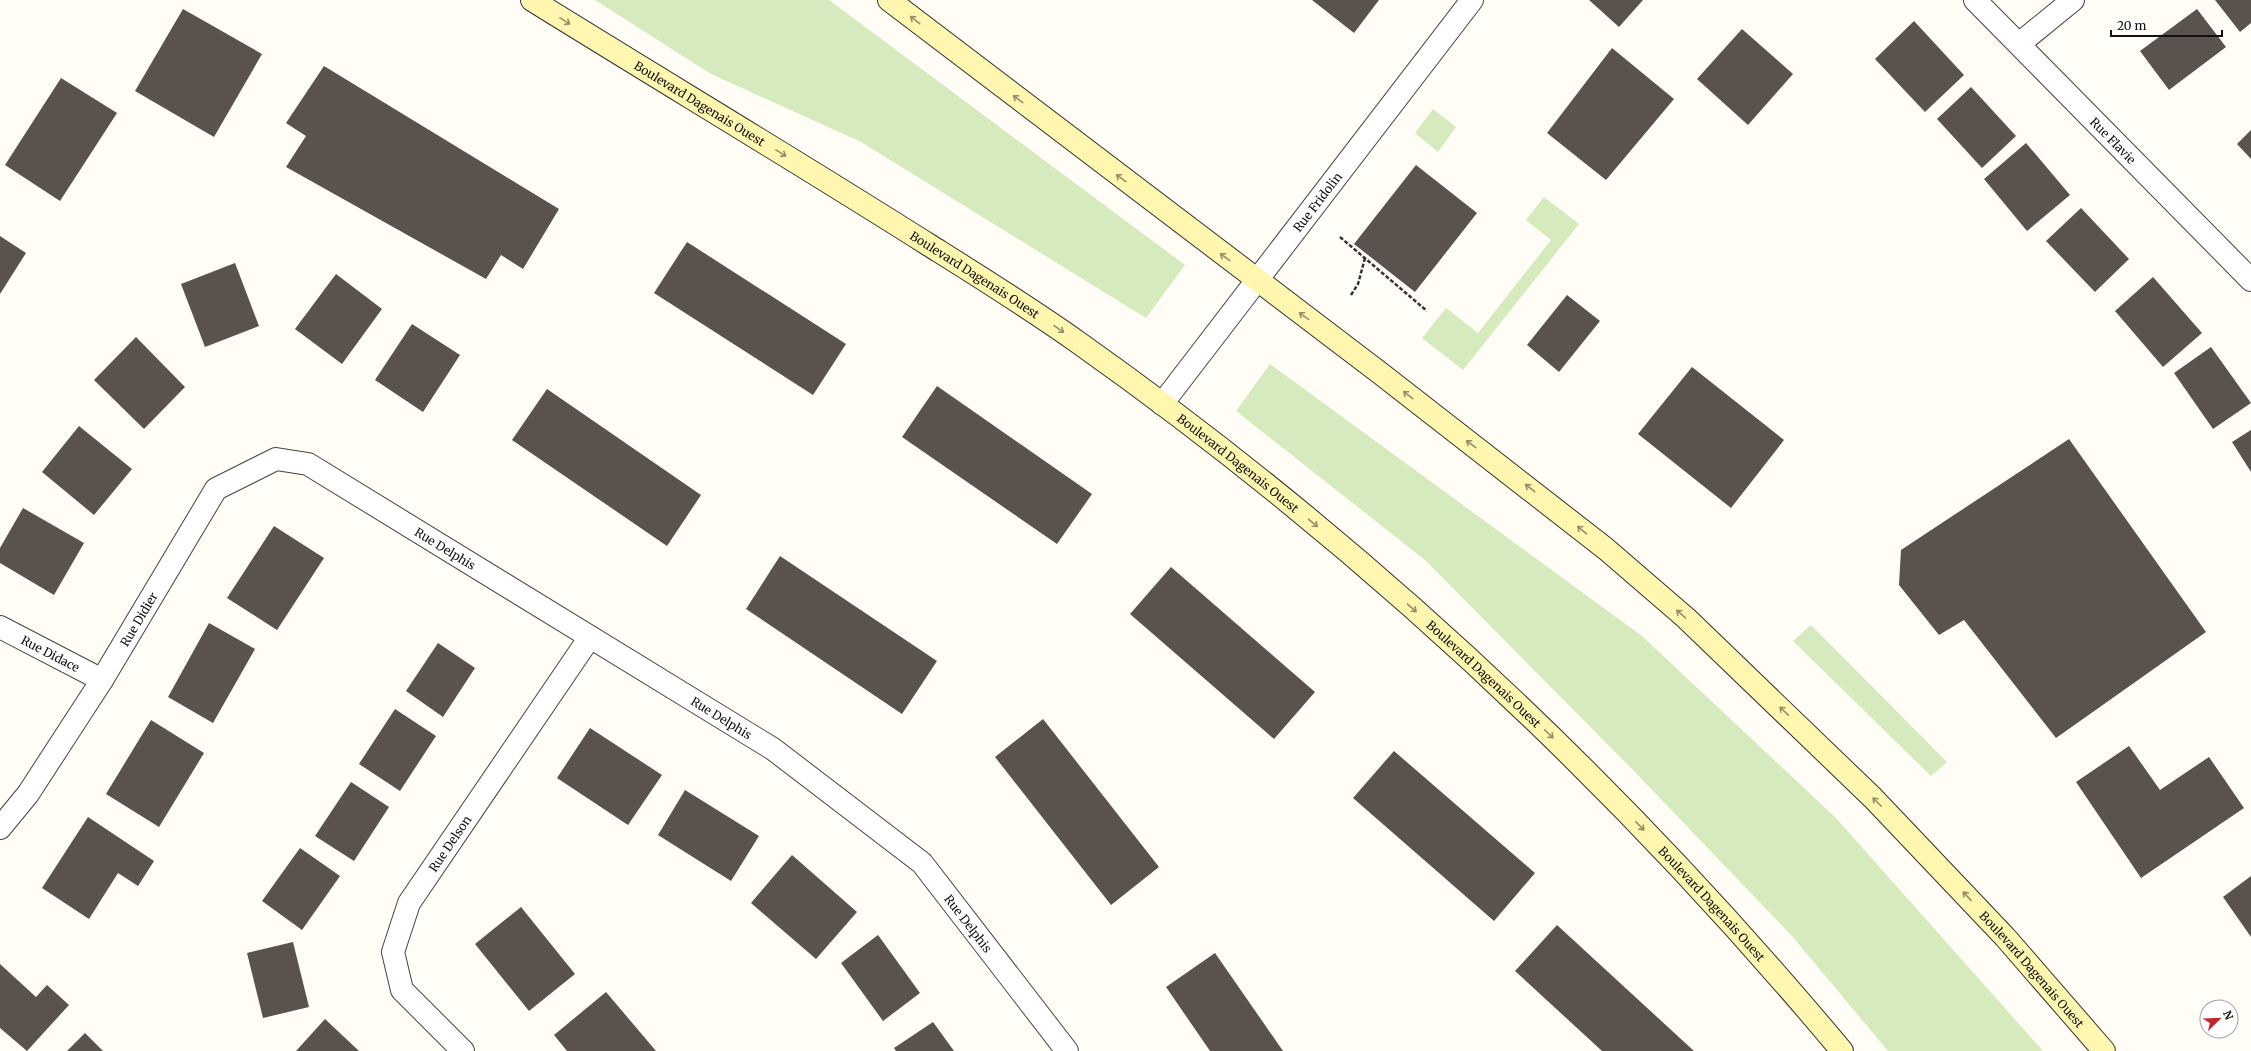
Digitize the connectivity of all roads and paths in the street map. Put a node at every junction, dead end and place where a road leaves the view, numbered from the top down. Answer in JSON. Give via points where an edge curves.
{"nodes":[{"id":1,"x":532,"y":0,"type":"edge"},
{"id":2,"x":889,"y":0,"type":"edge"},
{"id":3,"x":1472,"y":0,"type":"edge"},
{"id":4,"x":1975,"y":0,"type":"edge"},
{"id":5,"x":2073,"y":0,"type":"edge"},
{"id":6,"x":2019,"y":44,"type":"junction"},
{"id":7,"x":1340,"y":237,"type":"dead end"},
{"id":8,"x":1365,"y":258,"type":"junction"},
{"id":9,"x":1256,"y":280,"type":"junction"},
{"id":10,"x":2251,"y":280,"type":"edge"},
{"id":11,"x":1351,"y":295,"type":"dead end"},
{"id":12,"x":1427,"y":311,"type":"dead end"},
{"id":13,"x":1162,"y":404,"type":"junction"},
{"id":14,"x":308,"y":464,"type":"joint"},
{"id":15,"x":0,"y":627,"type":"edge"},
{"id":16,"x":590,"y":637,"type":"junction"},
{"id":17,"x":102,"y":680,"type":"junction"},
{"id":18,"x":0,"y":828,"type":"edge"},
{"id":19,"x":463,"y":1051,"type":"edge"},
{"id":20,"x":1067,"y":1051,"type":"edge"},
{"id":21,"x":1842,"y":1051,"type":"edge"},
{"id":22,"x":2104,"y":1051,"type":"edge"}],
"edges":[{"from":1,"to":13,"type":"main road","name":"Boulevard Dagenais Ouest","one_way":true,"via":[[954,260],[1052,324]]},
{"from":9,"to":2,"type":"main road","name":"Boulevard Dagenais Ouest","one_way":true},
{"from":3,"to":9,"type":"street","name":"Rue Fridolin"},
{"from":4,"to":6,"type":"street","name":"Rue Flavie"},
{"from":5,"to":6,"type":"street"},
{"from":6,"to":10,"type":"street","name":"Rue Flavie"},
{"from":7,"to":8,"type":"path"},
{"from":8,"to":11,"type":"path","via":[[1358,284]]},
{"from":8,"to":12,"type":"path"},
{"from":9,"to":13,"type":"street","name":"Rue Fridolin"},
{"from":22,"to":9,"type":"main road","name":"Boulevard Dagenais Ouest","one_way":true,"via":[[2005,936],[1905,830],[1686,618],[1557,509]]},
{"from":13,"to":21,"type":"main road","name":"Boulevard Dagenais Ouest","one_way":true,"via":[[1267,484],[1388,586],[1529,716],[1622,807],[1710,900]]},
{"from":14,"to":16,"type":"street","name":"Rue Delphis"},
{"from":14,"to":17,"type":"street","name":"Rue Didier","via":[[276,459],[216,489]]},
{"from":15,"to":17,"type":"street","name":"Rue Didace"},
{"from":16,"to":19,"type":"street","name":"Rue Delson","via":[[409,903],[393,952],[402,990]]},
{"from":16,"to":20,"type":"street","name":"Rue Delphis","via":[[773,749],[922,863]]},
{"from":17,"to":18,"type":"street","name":"Rue Didier","via":[[28,794]]}]}
